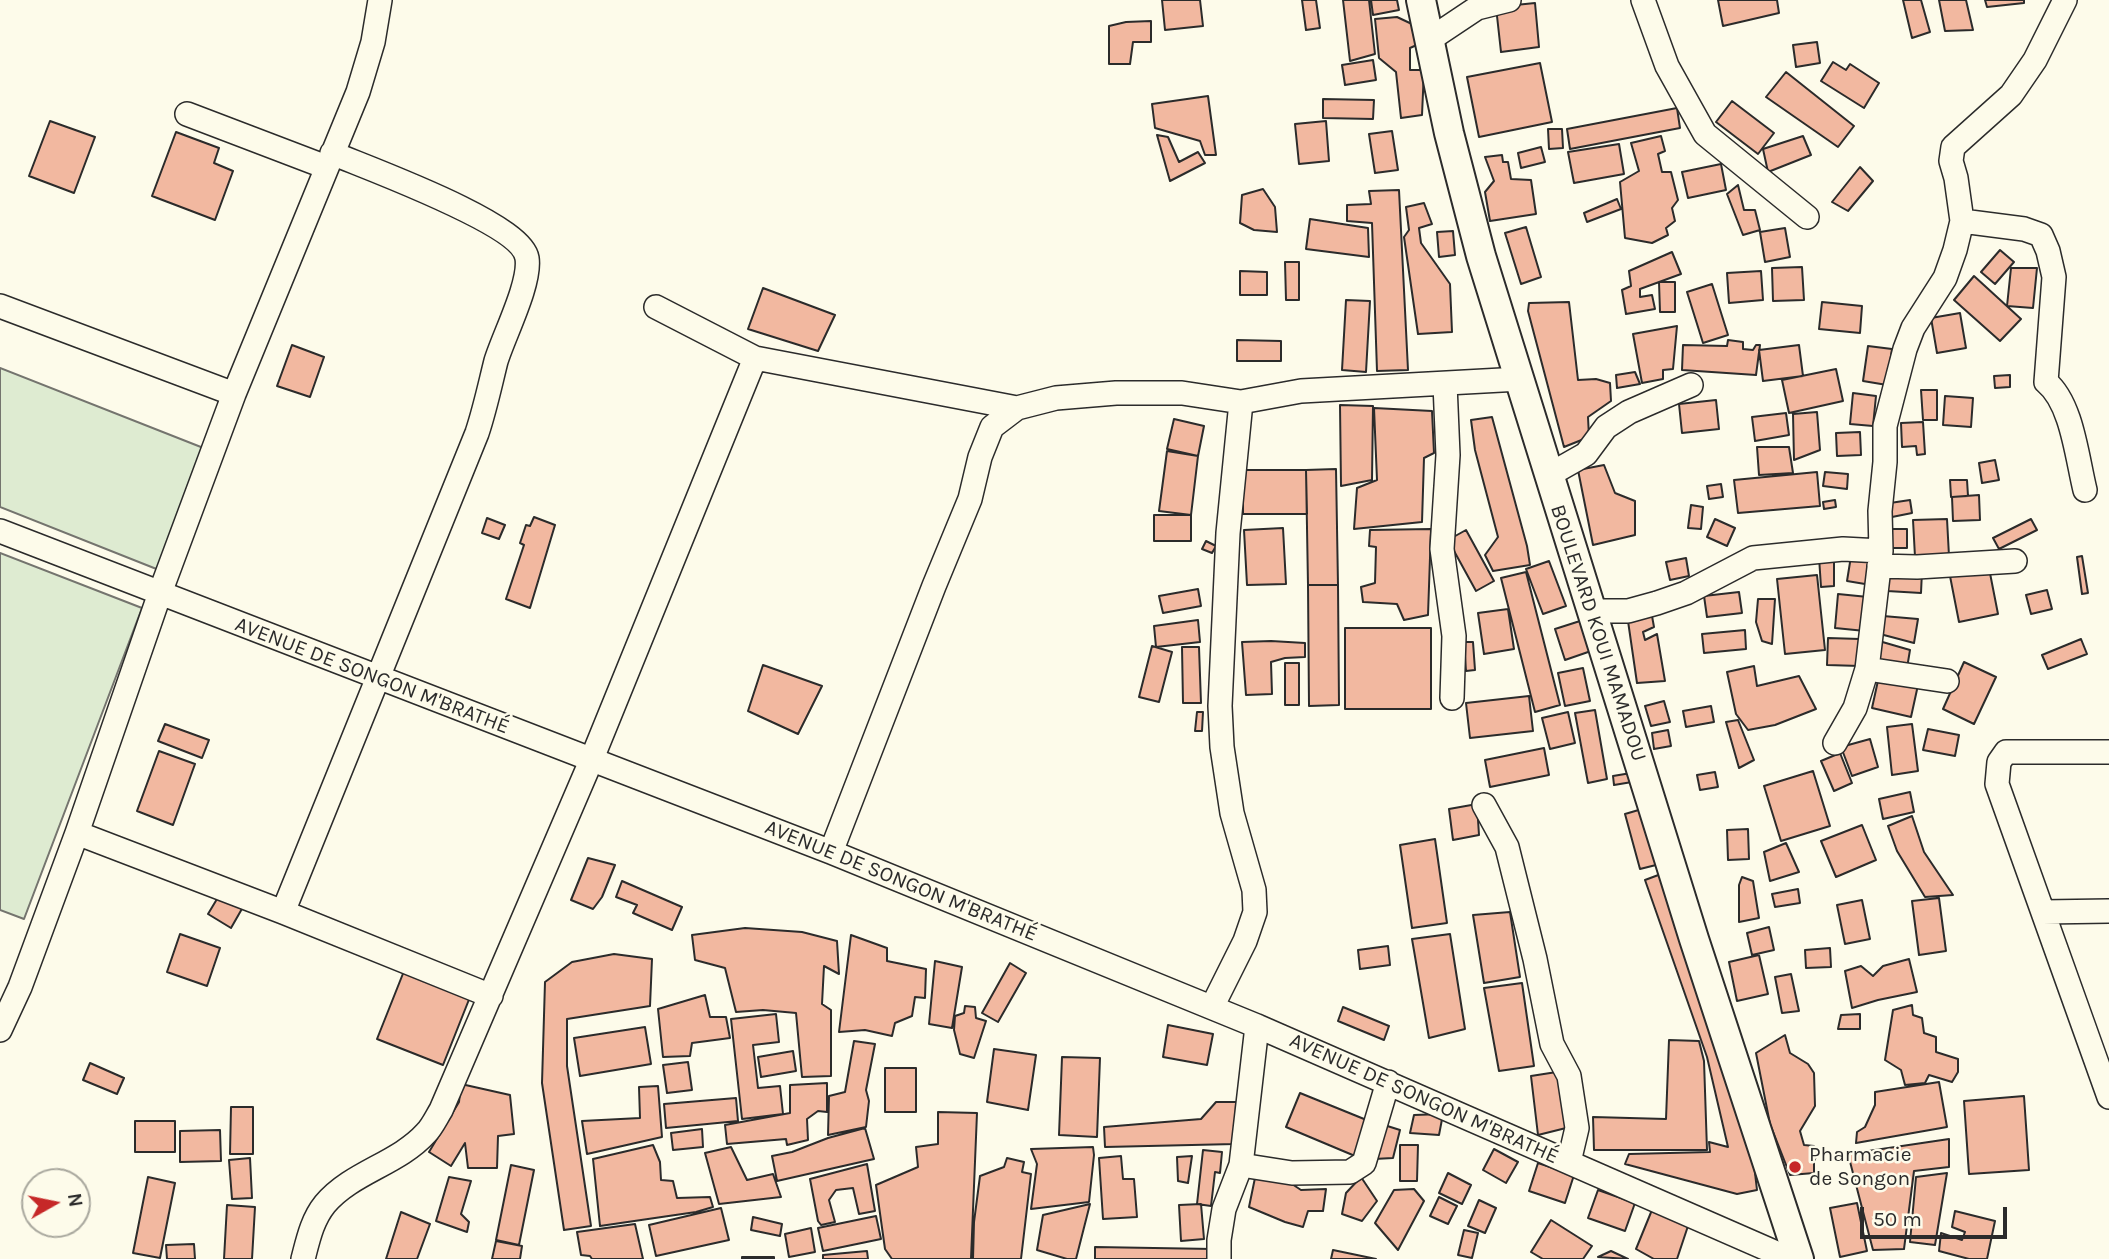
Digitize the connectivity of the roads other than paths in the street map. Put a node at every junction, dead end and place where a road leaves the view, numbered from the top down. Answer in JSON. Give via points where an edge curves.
{"nodes":[{"id":1,"x":380,"y":0,"type":"edge"},
{"id":2,"x":1421,"y":0,"type":"edge"},
{"id":3,"x":1509,"y":0,"type":"edge"},
{"id":4,"x":1643,"y":0,"type":"edge"},
{"id":5,"x":2065,"y":0,"type":"edge"},
{"id":6,"x":1429,"y":40,"type":"junction"},
{"id":7,"x":187,"y":114,"type":"dead end"},
{"id":8,"x":329,"y":160,"type":"junction"},
{"id":9,"x":1807,"y":217,"type":"dead end"},
{"id":10,"x":1962,"y":221,"type":"junction"},
{"id":11,"x":0,"y":306,"type":"edge"},
{"id":12,"x":656,"y":307,"type":"dead end"},
{"id":13,"x":755,"y":358,"type":"junction"},
{"id":14,"x":1520,"y":379,"type":"junction"},
{"id":15,"x":1445,"y":384,"type":"junction"},
{"id":16,"x":1691,"y":385,"type":"dead end"},
{"id":17,"x":234,"y":394,"type":"junction"},
{"id":18,"x":1241,"y":402,"type":"junction"},
{"id":19,"x":1017,"y":408,"type":"junction"},
{"id":20,"x":1549,"y":475,"type":"junction"},
{"id":21,"x":2085,"y":490,"type":"dead end"},
{"id":22,"x":0,"y":531,"type":"edge"},
{"id":23,"x":1880,"y":559,"type":"junction"},
{"id":24,"x":2015,"y":561,"type":"dead end"},
{"id":25,"x":160,"y":593,"type":"junction"},
{"id":26,"x":1593,"y":611,"type":"junction"},
{"id":27,"x":1867,"y":669,"type":"junction"},
{"id":28,"x":379,"y":678,"type":"junction"},
{"id":29,"x":1947,"y":681,"type":"dead end"},
{"id":30,"x":1451,"y":698,"type":"dead end"},
{"id":31,"x":1835,"y":743,"type":"dead end"},
{"id":32,"x":2109,"y":752,"type":"edge"},
{"id":33,"x":591,"y":761,"type":"junction"},
{"id":34,"x":1484,"y":805,"type":"dead end"},
{"id":35,"x":77,"y":833,"type":"junction"},
{"id":36,"x":831,"y":852,"type":"junction"},
{"id":37,"x":2109,"y":911,"type":"edge"},
{"id":38,"x":283,"y":912,"type":"junction"},
{"id":39,"x":2043,"y":912,"type":"junction"},
{"id":40,"x":491,"y":996,"type":"junction"},
{"id":41,"x":1212,"y":1007,"type":"junction"},
{"id":42,"x":1257,"y":1026,"type":"junction"},
{"id":43,"x":0,"y":1030,"type":"edge"},
{"id":44,"x":1388,"y":1082,"type":"junction"},
{"id":45,"x":2109,"y":1097,"type":"edge"},
{"id":46,"x":1569,"y":1162,"type":"junction"},
{"id":47,"x":1241,"y":1165,"type":"junction"},
{"id":48,"x":303,"y":1259,"type":"edge"},
{"id":49,"x":1219,"y":1259,"type":"edge"},
{"id":50,"x":1790,"y":1259,"type":"edge"},
{"id":51,"x":1799,"y":1259,"type":"edge"}],
"edges":[{"from":1,"to":8,"type":"street","via":[[358,92]]},
{"from":2,"to":6,"type":"main road","name":"BOULEVARD KOUI MAMADOU"},
{"from":3,"to":6,"type":"street","via":[[1477,8]]},
{"from":4,"to":9,"type":"street","via":[[1667,66],[1705,134]]},
{"from":5,"to":10,"type":"street","via":[[2035,60],[2011,95],[1953,148],[1951,161]]},
{"from":6,"to":14,"type":"main road","name":"BOULEVARD KOUI MAMADOU","via":[[1481,256]]},
{"from":7,"to":8,"type":"street"},
{"from":8,"to":17,"type":"street"},
{"from":8,"to":28,"type":"street","via":[[476,216],[521,245],[527,258],[526,276],[477,433]]},
{"from":10,"to":21,"type":"street","via":[[2041,234],[2054,277],[2046,382],[2057,391],[2067,414]]},
{"from":10,"to":23,"type":"street","via":[[1945,278],[1905,349],[1885,426]]},
{"from":11,"to":17,"type":"street"},
{"from":12,"to":13,"type":"street"},
{"from":13,"to":19,"type":"street"},
{"from":13,"to":33,"type":"street"},
{"from":14,"to":15,"type":"street"},
{"from":14,"to":20,"type":"main road","name":"BOULEVARD KOUI MAMADOU"},
{"from":15,"to":18,"type":"street","via":[[1301,391]]},
{"from":15,"to":30,"type":"street","via":[[1448,455],[1442,549],[1454,636]]},
{"from":16,"to":20,"type":"street","via":[[1629,412],[1606,427],[1586,454]]},
{"from":17,"to":25,"type":"street"},
{"from":18,"to":19,"type":"street","via":[[1181,393],[1116,393],[1056,398]]},
{"from":18,"to":41,"type":"street","via":[[1228,533],[1220,706],[1232,814],[1254,890],[1255,912]]},
{"from":19,"to":36,"type":"street","via":[[992,427],[970,499]]},
{"from":20,"to":26,"type":"main road","name":"BOULEVARD KOUI MAMADOU"},
{"from":22,"to":25,"type":"street","name":"AVENUE DE SONGON M'BRATHÉ"},
{"from":23,"to":24,"type":"street","via":[[1917,567]]},
{"from":23,"to":26,"type":"street","via":[[1843,549],[1753,558],[1657,603],[1628,611]]},
{"from":23,"to":27,"type":"street"},
{"from":25,"to":28,"type":"street","name":"AVENUE DE SONGON M'BRATHÉ"},
{"from":25,"to":35,"type":"street"},
{"from":26,"to":51,"type":"main road","name":"BOULEVARD KOUI MAMADOU"},
{"from":27,"to":29,"type":"street"},
{"from":27,"to":31,"type":"street","via":[[1855,708]]},
{"from":28,"to":33,"type":"street","name":"AVENUE DE SONGON M'BRATHÉ"},
{"from":28,"to":38,"type":"street"},
{"from":32,"to":39,"type":"street","via":[[2006,752],[1999,762],[1997,784]]},
{"from":33,"to":36,"type":"street","name":"AVENUE DE SONGON M'BRATHÉ"},
{"from":33,"to":40,"type":"street"},
{"from":34,"to":46,"type":"street","via":[[1507,848],[1552,1044],[1569,1076],[1577,1128]]},
{"from":35,"to":38,"type":"street"},
{"from":35,"to":43,"type":"street"},
{"from":36,"to":41,"type":"street","name":"AVENUE DE SONGON M'BRATHÉ"},
{"from":37,"to":39,"type":"street"},
{"from":38,"to":40,"type":"street"},
{"from":39,"to":45,"type":"street"},
{"from":40,"to":48,"type":"street","via":[[428,1131],[412,1147],[349,1183],[325,1205],[311,1228]]},
{"from":41,"to":42,"type":"street","name":"AVENUE DE SONGON M'BRATHÉ"},
{"from":42,"to":44,"type":"street","name":"AVENUE DE SONGON M'BRATHÉ"},
{"from":42,"to":47,"type":"street"},
{"from":44,"to":46,"type":"street","name":"AVENUE DE SONGON M'BRATHÉ"},
{"from":44,"to":47,"type":"street","via":[[1364,1163],[1350,1172],[1292,1173]]},
{"from":46,"to":50,"type":"street","name":"AVENUE DE SONGON M'BRATHÉ"},
{"from":47,"to":49,"type":"street","via":[[1224,1209]]}]}
